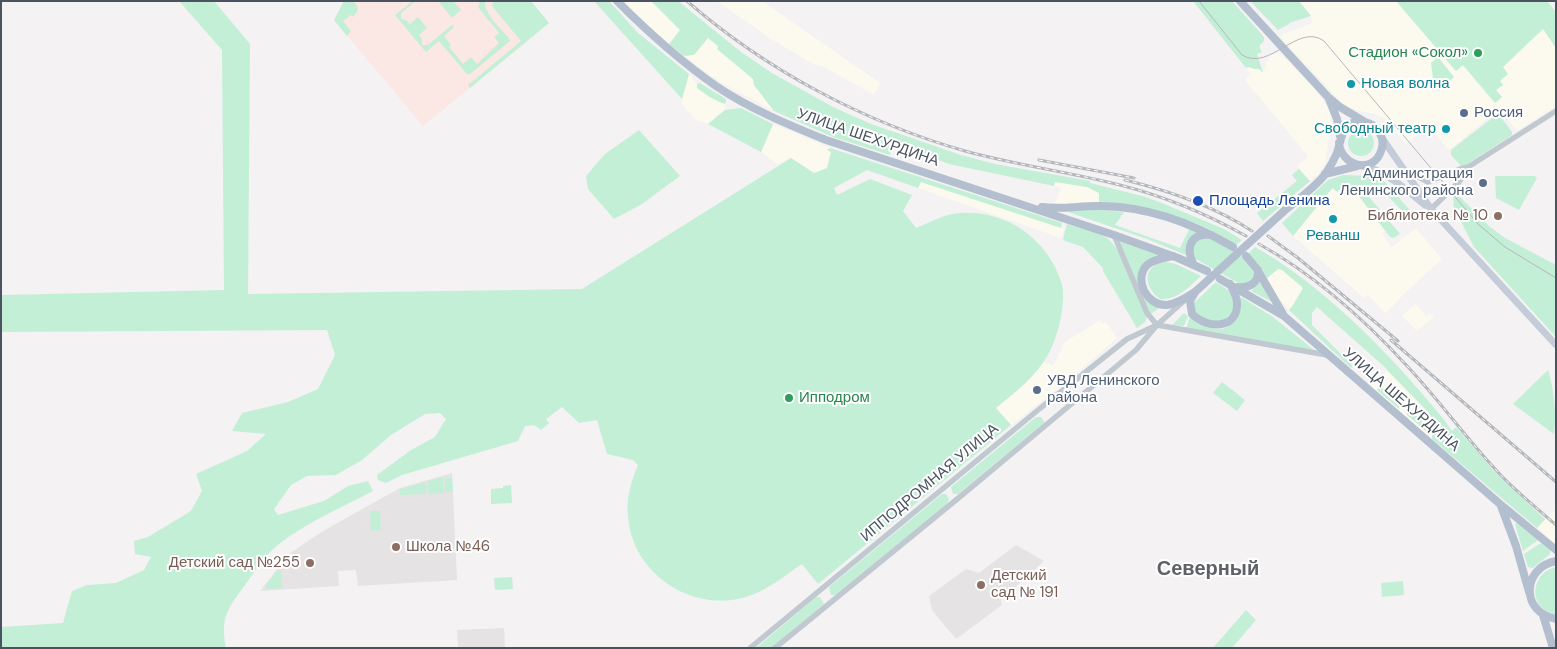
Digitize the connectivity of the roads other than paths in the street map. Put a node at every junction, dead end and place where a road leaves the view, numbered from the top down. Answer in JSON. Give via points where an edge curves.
{"nodes":[{"id":1,"x":617,"y":1,"type":"edge"},
{"id":2,"x":1240,"y":1,"type":"edge"},
{"id":3,"x":1328,"y":97,"type":"junction"},
{"id":4,"x":1556,"y":111,"type":"edge"},
{"id":5,"x":1367,"y":122,"type":"junction"},
{"id":6,"x":1382,"y":138,"type":"junction"},
{"id":7,"x":1339,"y":141,"type":"junction"},
{"id":8,"x":1361,"y":165,"type":"junction"},
{"id":9,"x":1468,"y":167,"type":"junction"},
{"id":10,"x":1403,"y":169,"type":"junction"},
{"id":11,"x":1325,"y":174,"type":"junction"},
{"id":12,"x":1028,"y":206,"type":"junction"},
{"id":13,"x":1068,"y":207,"type":"junction"},
{"id":14,"x":1431,"y":210,"type":"junction"},
{"id":15,"x":1069,"y":220,"type":"junction"},
{"id":16,"x":1114,"y":235,"type":"junction"},
{"id":17,"x":1213,"y":235,"type":"junction"},
{"id":18,"x":1234,"y":248,"type":"dead end"},
{"id":19,"x":1173,"y":256,"type":"junction"},
{"id":20,"x":1246,"y":256,"type":"dead end"},
{"id":21,"x":1194,"y":265,"type":"junction"},
{"id":22,"x":1257,"y":269,"type":"junction"},
{"id":23,"x":1207,"y":271,"type":"dead end"},
{"id":24,"x":1220,"y":279,"type":"dead end"},
{"id":25,"x":1233,"y":286,"type":"junction"},
{"id":26,"x":1195,"y":292,"type":"junction"},
{"id":27,"x":1284,"y":316,"type":"junction"},
{"id":28,"x":1157,"y":325,"type":"junction"},
{"id":29,"x":1556,"y":345,"type":"edge"},
{"id":30,"x":1327,"y":355,"type":"junction"},
{"id":31,"x":1500,"y":504,"type":"junction"},
{"id":32,"x":1556,"y":550,"type":"edge"},
{"id":33,"x":1556,"y":561,"type":"edge"},
{"id":34,"x":1529,"y":592,"type":"junction"},
{"id":35,"x":1543,"y":615,"type":"junction"},
{"id":36,"x":1556,"y":620,"type":"edge"},
{"id":37,"x":750,"y":648,"type":"edge"},
{"id":38,"x":775,"y":648,"type":"edge"},
{"id":39,"x":1553,"y":648,"type":"edge"}],
"edges":[{"from":1,"to":12,"type":"main road","name":"УЛИЦА ШЕХУРДИНА","via":[[652,36],[697,72],[773,117],[826,140]]},
{"from":2,"to":3,"type":"main road"},
{"from":3,"to":5,"type":"main road"},
{"from":3,"to":7,"type":"main road","via":[[1338,121]]},
{"from":4,"to":9,"type":"street"},
{"from":5,"to":6,"type":"main road","via":[[1377,129]]},
{"from":5,"to":7,"type":"main road","via":[[1348,126]]},
{"from":6,"to":8,"type":"main road","via":[[1378,157]]},
{"from":6,"to":10,"type":"main road"},
{"from":7,"to":8,"type":"main road","via":[[1346,159]]},
{"from":7,"to":11,"type":"main road","via":[[1336,155]]},
{"from":8,"to":11,"type":"main road"},
{"from":8,"to":14,"type":"main road","via":[[1388,176]]},
{"from":9,"to":10,"type":"street","via":[[1428,182]]},
{"from":9,"to":14,"type":"street","via":[[1463,177]]},
{"from":10,"to":14,"type":"main road"},
{"from":11,"to":26,"type":"main road","bridge":true},
{"from":12,"to":13,"type":"main road","name":"УЛИЦА ШЕХУРДИНА"},
{"from":12,"to":15,"type":"main road","name":"УЛИЦА ШЕХУРДИНА"},
{"from":13,"to":15,"type":"main road","via":[[1063,214]]},
{"from":13,"to":17,"type":"main road","name":"УЛИЦА ШЕХУРДИНА","via":[[1139,210]]},
{"from":14,"to":29,"type":"main road"},
{"from":15,"to":16,"type":"main road","name":"УЛИЦА ШЕХУРДИНА"},
{"from":16,"to":19,"type":"main road","name":"УЛИЦА ШЕХУРДИНА"},
{"from":16,"to":28,"type":"street","via":[[1147,313]]},
{"from":17,"to":18,"type":"main road","name":"УЛИЦА ШЕХУРДИНА"},
{"from":17,"to":21,"type":"main road","via":[[1198,236],[1191,243],[1189,254]]},
{"from":19,"to":21,"type":"main road","name":"УЛИЦА ШЕХУРДИНА"},
{"from":19,"to":26,"type":"main road","via":[[1147,265],[1142,280],[1144,291],[1155,302],[1165,305]]},
{"from":20,"to":22,"type":"main road","name":"УЛИЦА ШЕХУРДИНА"},
{"from":21,"to":23,"type":"main road","name":"УЛИЦА ШЕХУРДИНА"},
{"from":22,"to":25,"type":"main road","via":[[1254,284]]},
{"from":22,"to":27,"type":"main road","name":"УЛИЦА ШЕХУРДИНА"},
{"from":24,"to":25,"type":"main road","name":"УЛИЦА ШЕХУРДИНА"},
{"from":25,"to":26,"type":"main road","via":[[1237,308],[1230,320],[1220,325],[1208,324],[1192,314],[1190,301]]},
{"from":25,"to":27,"type":"main road","name":"УЛИЦА ШЕХУРДИНА"},
{"from":26,"to":28,"type":"street"},
{"from":27,"to":30,"type":"main road","name":"УЛИЦА ШЕХУРДИНА"},
{"from":28,"to":30,"type":"street"},
{"from":28,"to":37,"type":"street","name":"ИППОДРОМНАЯ УЛИЦА","via":[[1127,339]]},
{"from":28,"to":38,"type":"street","name":"ИППОДРОМНАЯ УЛИЦА","via":[[1139,348]]},
{"from":30,"to":31,"type":"main road","name":"УЛИЦА ШЕХУРДИНА"},
{"from":31,"to":32,"type":"main road","name":"УЛИЦА ШЕХУРДИНА"},
{"from":31,"to":34,"type":"main road","name":"УЛИЦА ШЕХУРДИНА"},
{"from":33,"to":34,"type":"main road","via":[[1537,571]]},
{"from":34,"to":35,"type":"main road","name":"УЛИЦА ШЕХУРДИНА"},
{"from":35,"to":36,"type":"main road"},
{"from":35,"to":39,"type":"main road","name":"УЛИЦА ШЕХУРДИНА"}]}
